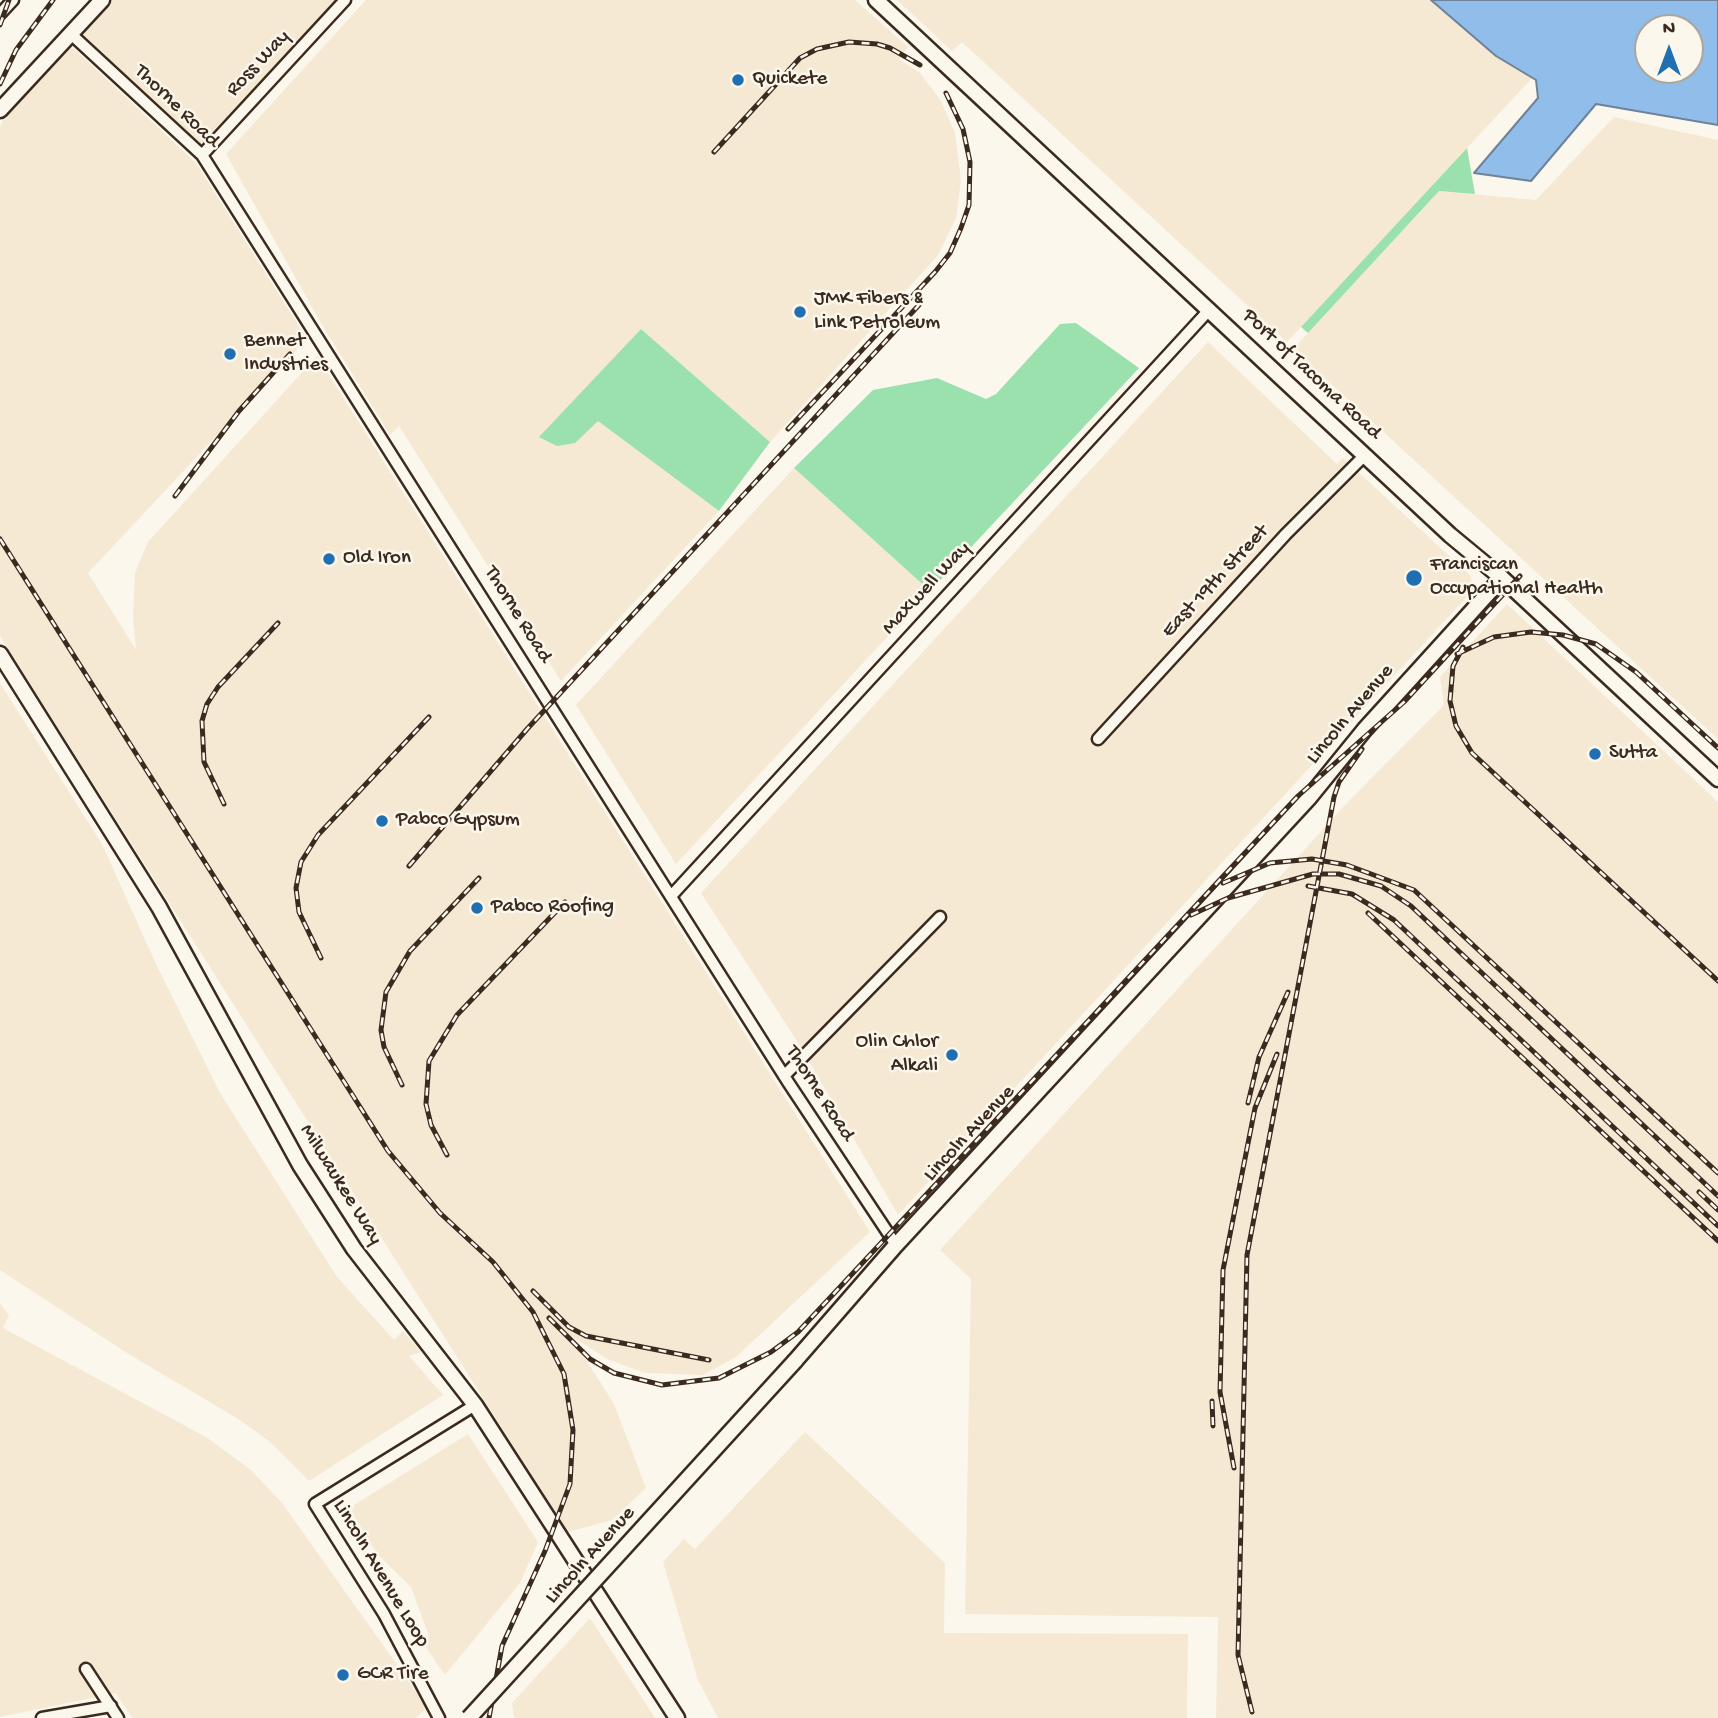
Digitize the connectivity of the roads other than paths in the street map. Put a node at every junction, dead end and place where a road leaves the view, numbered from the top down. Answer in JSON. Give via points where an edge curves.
{"nodes":[{"id":1,"x":13,"y":0,"type":"edge"},
{"id":2,"x":102,"y":0,"type":"edge"},
{"id":3,"x":345,"y":0,"type":"edge"},
{"id":4,"x":876,"y":0,"type":"edge"},
{"id":5,"x":0,"y":14,"type":"edge"},
{"id":6,"x":71,"y":34,"type":"junction"},
{"id":7,"x":0,"y":110,"type":"edge"},
{"id":8,"x":202,"y":155,"type":"junction"},
{"id":9,"x":1210,"y":309,"type":"junction"},
{"id":10,"x":1365,"y":455,"type":"junction"},
{"id":11,"x":1502,"y":578,"type":"junction"},
{"id":12,"x":0,"y":654,"type":"edge"},
{"id":13,"x":1098,"y":739,"type":"dead end"},
{"id":14,"x":1718,"y":779,"type":"edge"},
{"id":15,"x":672,"y":895,"type":"junction"},
{"id":16,"x":940,"y":917,"type":"dead end"},
{"id":17,"x":784,"y":1076,"type":"junction"},
{"id":18,"x":896,"y":1245,"type":"junction"},
{"id":19,"x":475,"y":1405,"type":"junction"},
{"id":20,"x":86,"y":1669,"type":"dead end"},
{"id":21,"x":111,"y":1706,"type":"junction"},
{"id":22,"x":42,"y":1718,"type":"edge"},
{"id":23,"x":118,"y":1718,"type":"edge"},
{"id":24,"x":439,"y":1718,"type":"edge"},
{"id":25,"x":469,"y":1718,"type":"edge"},
{"id":26,"x":677,"y":1718,"type":"edge"}],
"edges":[{"from":1,"to":5,"type":"street"},
{"from":2,"to":6,"type":"street"},
{"from":3,"to":8,"type":"street","name":"Ross Way"},
{"from":4,"to":9,"type":"street","name":"Port of Tacoma Road"},
{"from":6,"to":7,"type":"street"},
{"from":6,"to":8,"type":"street","name":"Thorne Road"},
{"from":8,"to":15,"type":"street","name":"Thorne Road"},
{"from":9,"to":10,"type":"street","name":"Port of Tacoma Road"},
{"from":9,"to":15,"type":"street","name":"Maxwell Way"},
{"from":10,"to":11,"type":"street","name":"Port of Tacoma Road"},
{"from":10,"to":13,"type":"street","name":"East 19th Street"},
{"from":11,"to":14,"type":"street","name":"Port of Tacoma Road"},
{"from":11,"to":18,"type":"street","name":"Lincoln Avenue","via":[[1309,797]]},
{"from":12,"to":19,"type":"street","name":"Milwaukee Way","via":[[159,907],[300,1165],[354,1249]]},
{"from":15,"to":17,"type":"street","name":"Thorne Road"},
{"from":16,"to":17,"type":"street"},
{"from":17,"to":18,"type":"street","name":"Thorne Road"},
{"from":18,"to":25,"type":"street","name":"Lincoln Avenue","bridge":true},
{"from":19,"to":24,"type":"street","name":"Lincoln Avenue Loop","via":[[314,1504],[384,1614]]},
{"from":19,"to":26,"type":"street","name":"Milwaukee Way"},
{"from":20,"to":21,"type":"street"},
{"from":21,"to":22,"type":"street"},
{"from":21,"to":23,"type":"street"}]}
